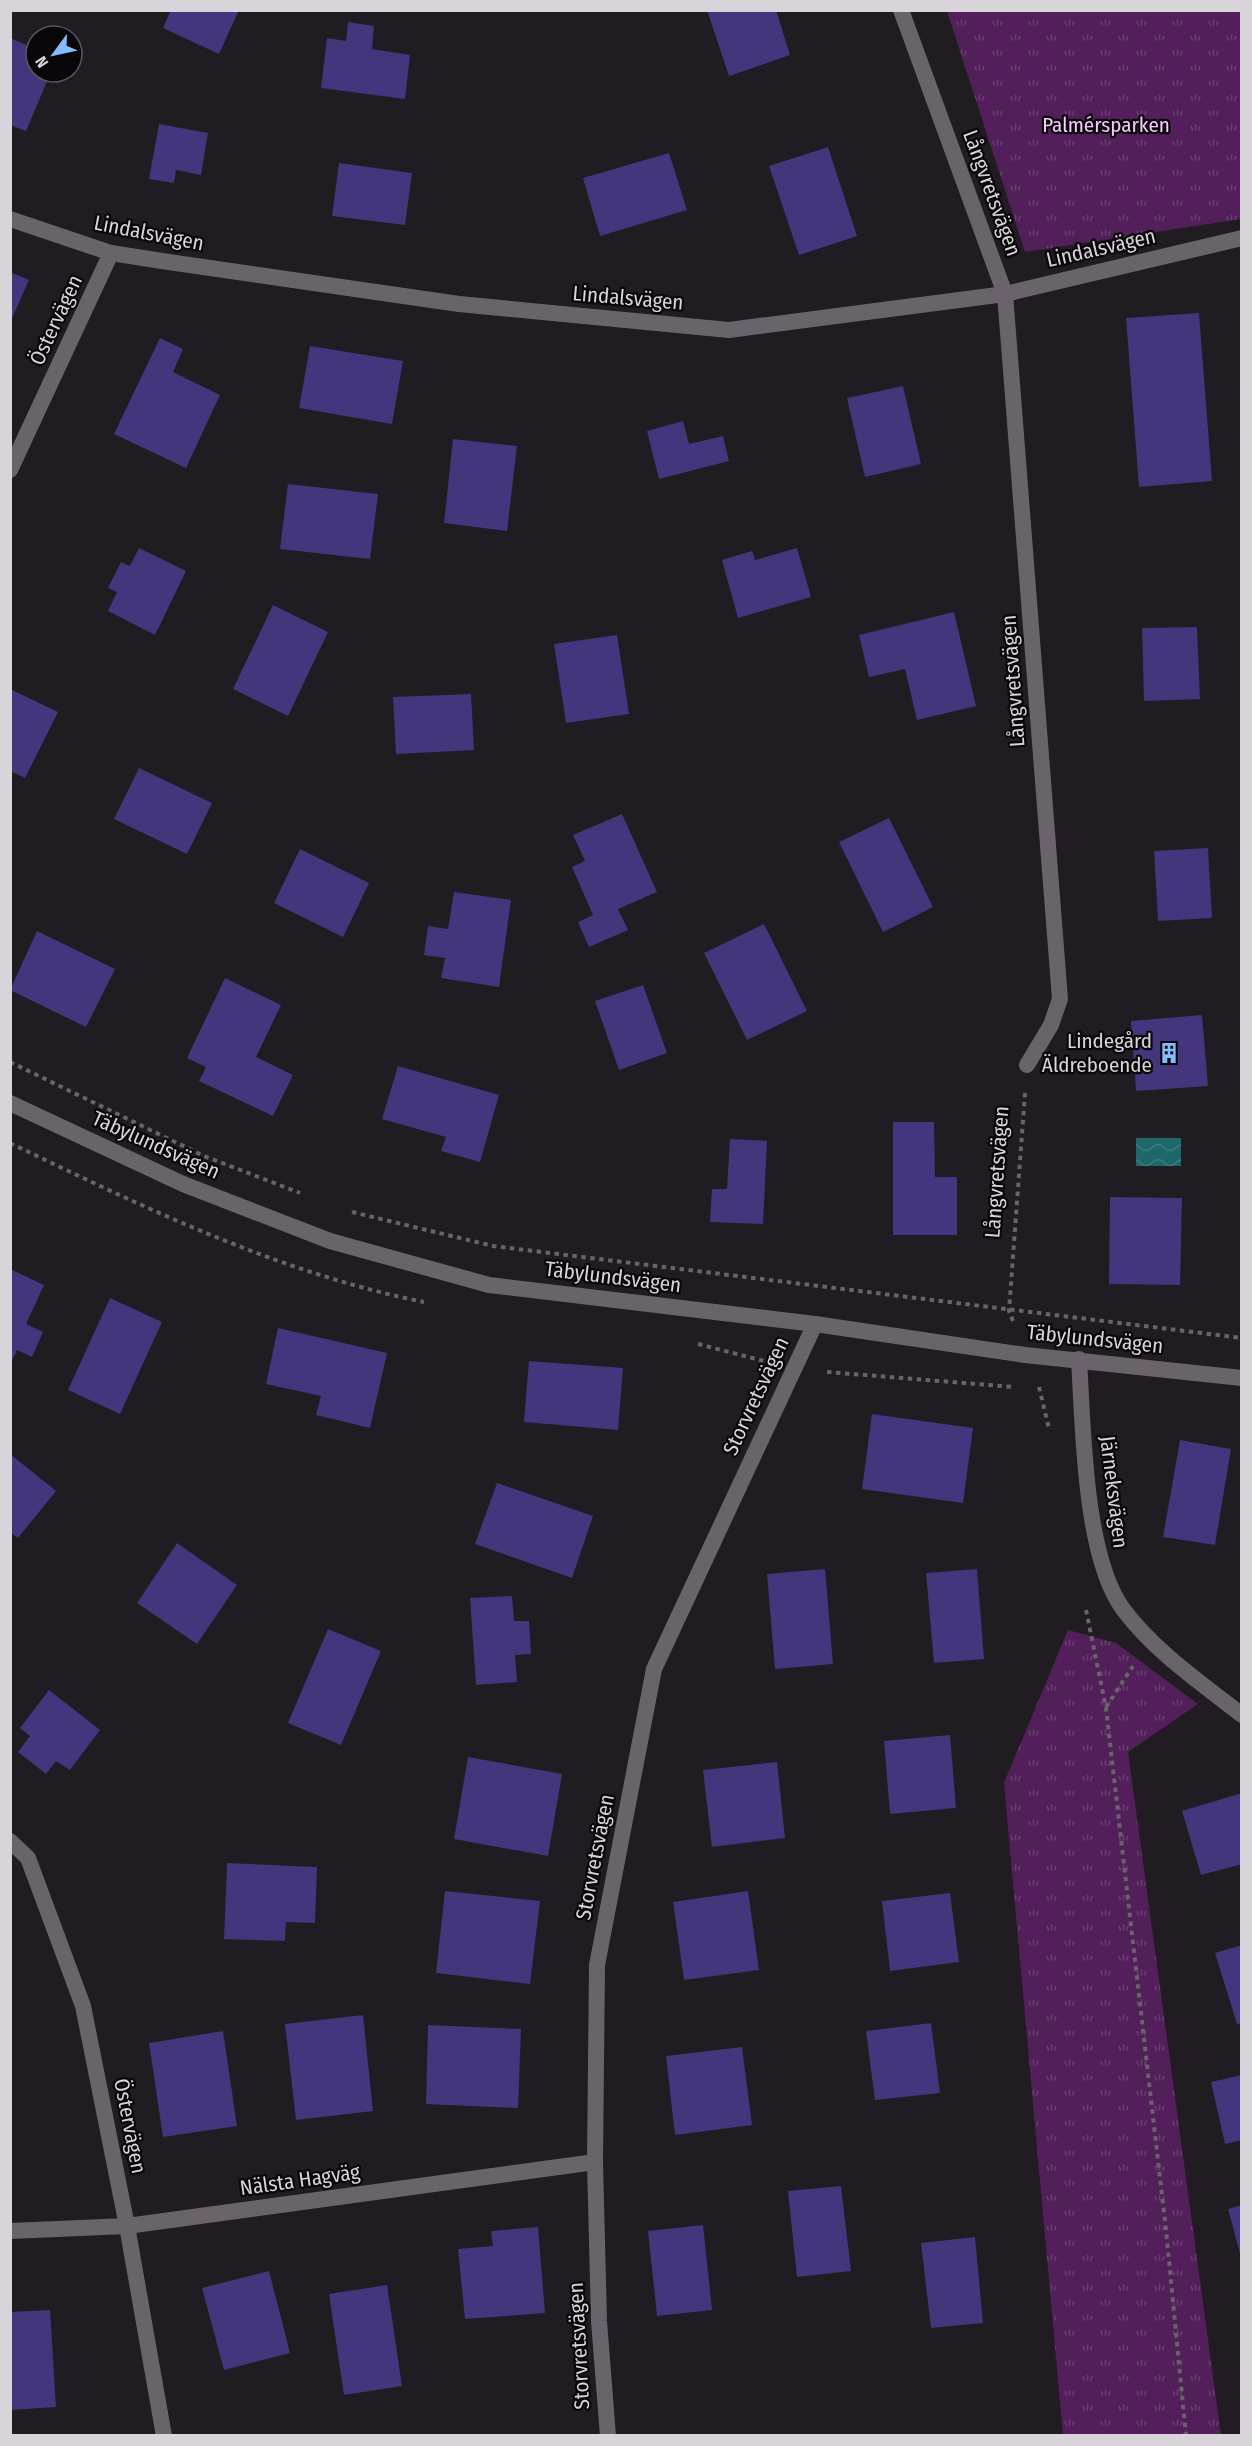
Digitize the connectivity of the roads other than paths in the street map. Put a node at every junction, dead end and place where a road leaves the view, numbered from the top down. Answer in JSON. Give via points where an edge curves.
{"nodes":[{"id":1,"x":901,"y":10,"type":"edge"},
{"id":2,"x":10,"y":219,"type":"edge"},
{"id":3,"x":1242,"y":238,"type":"edge"},
{"id":4,"x":111,"y":253,"type":"junction"},
{"id":5,"x":1005,"y":294,"type":"junction"},
{"id":6,"x":10,"y":470,"type":"edge"},
{"id":7,"x":1027,"y":1065,"type":"road end"},
{"id":8,"x":10,"y":1103,"type":"edge"},
{"id":9,"x":815,"y":1324,"type":"junction"},
{"id":10,"x":1079,"y":1359,"type":"junction"},
{"id":11,"x":1242,"y":1378,"type":"edge"},
{"id":12,"x":1242,"y":1715,"type":"edge"},
{"id":13,"x":10,"y":1840,"type":"edge"},
{"id":14,"x":595,"y":2162,"type":"junction"},
{"id":15,"x":127,"y":2226,"type":"junction"},
{"id":16,"x":10,"y":2231,"type":"edge"},
{"id":17,"x":164,"y":2436,"type":"edge"},
{"id":18,"x":608,"y":2436,"type":"edge"}],
"edges":[{"from":1,"to":5,"type":"street","name":"Långvretsvägen"},
{"from":2,"to":4,"type":"street","name":"Lindalsvägen"},
{"from":3,"to":5,"type":"street","name":"Lindalsvägen"},
{"from":4,"to":5,"type":"street","name":"Lindalsvägen","via":[[459,304],[729,330]]},
{"from":4,"to":6,"type":"street","name":"Östervägen"},
{"from":5,"to":7,"type":"street","name":"Långvretsvägen","via":[[1060,999],[1051,1025]]},
{"from":8,"to":9,"type":"street","name":"Täbylundsvägen","via":[[183,1184],[352,1248],[489,1285]]},
{"from":9,"to":10,"type":"street","name":"Täbylundsvägen","via":[[1025,1355]]},
{"from":9,"to":14,"type":"street","name":"Storvretsvägen","via":[[654,1669],[597,1965]]},
{"from":10,"to":11,"type":"street","name":"Täbylundsvägen"},
{"from":10,"to":12,"type":"street","name":"Järneksvägen","via":[[1097,1552],[1122,1608],[1166,1655]]},
{"from":13,"to":15,"type":"street","name":"Östervägen","via":[[28,1858],[83,2006]]},
{"from":14,"to":15,"type":"street","name":"Nälsta Hagväg"},
{"from":14,"to":18,"type":"street","name":"Storvretsvägen","via":[[599,2321]]},
{"from":15,"to":16,"type":"street","name":"Nälsta Hagväg"},
{"from":15,"to":17,"type":"street","name":"Östervägen"}]}
